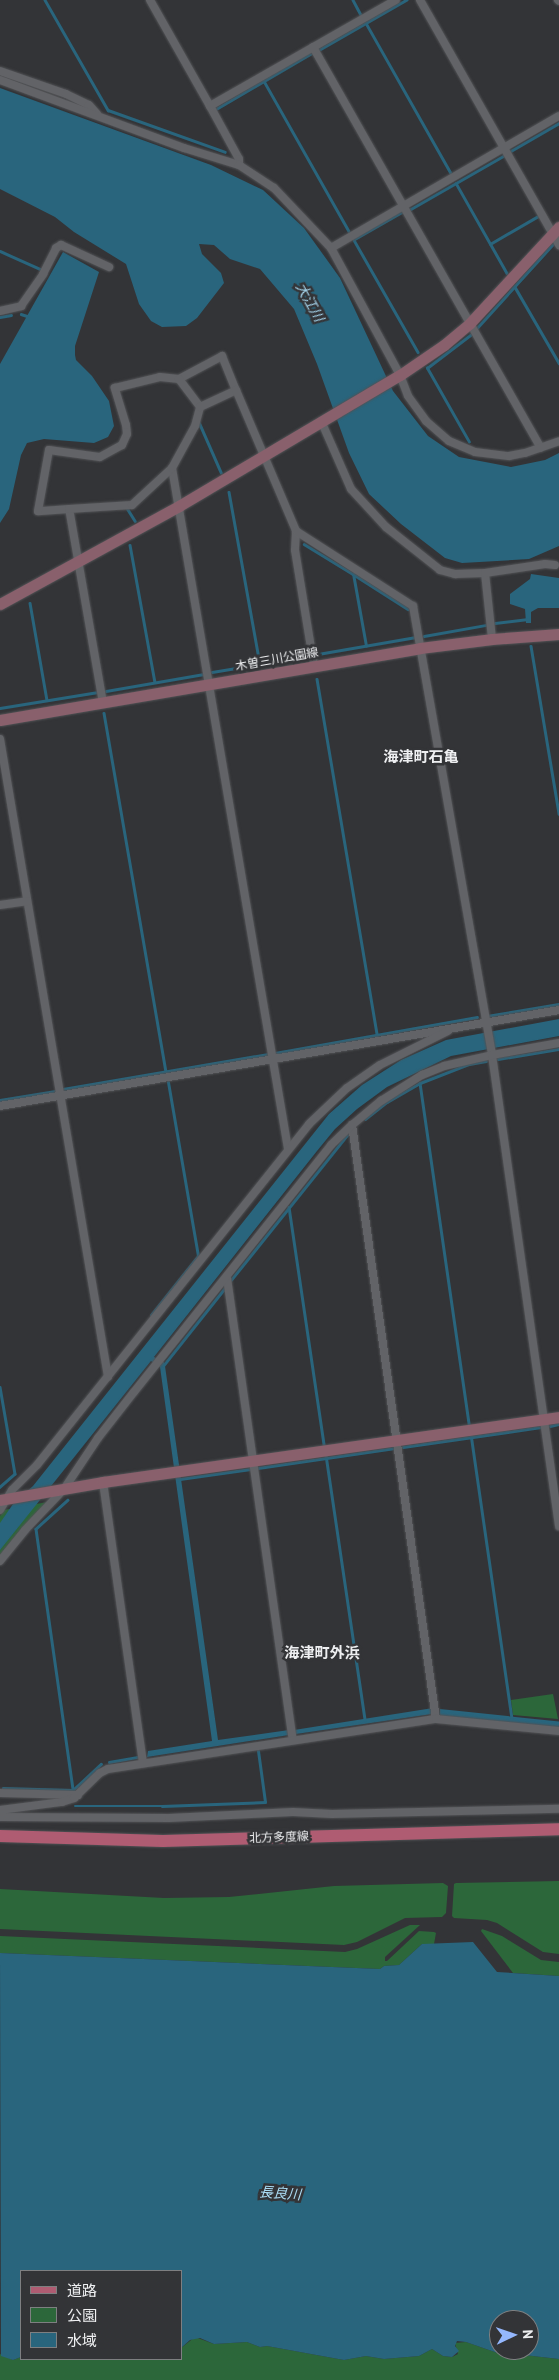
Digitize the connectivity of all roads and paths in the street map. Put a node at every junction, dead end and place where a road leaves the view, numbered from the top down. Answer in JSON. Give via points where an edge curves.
{"nodes":[{"id":1,"x":150,"y":0,"type":"edge"},
{"id":2,"x":396,"y":0,"type":"edge"},
{"id":3,"x":420,"y":0,"type":"edge"},
{"id":4,"x":313,"y":47,"type":"junction"},
{"id":5,"x":0,"y":71,"type":"edge"},
{"id":6,"x":0,"y":80,"type":"edge"},
{"id":7,"x":210,"y":106,"type":"junction"},
{"id":8,"x":98,"y":116,"type":"junction"},
{"id":9,"x":559,"y":116,"type":"edge"},
{"id":10,"x":504,"y":147,"type":"junction"},
{"id":11,"x":239,"y":165,"type":"junction"},
{"id":12,"x":403,"y":205,"type":"junction"},
{"id":13,"x":556,"y":231,"type":"edge"},
{"id":14,"x":559,"y":245,"type":"edge"},
{"id":15,"x":331,"y":248,"type":"junction"},
{"id":16,"x":109,"y":268,"type":"dead end"},
{"id":17,"x":0,"y":311,"type":"edge"},
{"id":18,"x":470,"y":323,"type":"junction"},
{"id":19,"x":398,"y":376,"type":"junction"},
{"id":20,"x":179,"y":379,"type":"junction"},
{"id":21,"x":236,"y":390,"type":"junction"},
{"id":22,"x":200,"y":407,"type":"junction"},
{"id":23,"x":326,"y":421,"type":"junction"},
{"id":24,"x":559,"y":441,"type":"edge"},
{"id":25,"x":541,"y":448,"type":"junction"},
{"id":26,"x":265,"y":456,"type":"junction"},
{"id":27,"x":172,"y":468,"type":"junction"},
{"id":28,"x":179,"y":506,"type":"junction"},
{"id":29,"x":69,"y":509,"type":"junction"},
{"id":30,"x":296,"y":531,"type":"junction"},
{"id":31,"x":79,"y":561,"type":"junction"},
{"id":32,"x":555,"y":565,"type":"dead end"},
{"id":33,"x":485,"y":573,"type":"junction"},
{"id":34,"x":0,"y":604,"type":"edge"},
{"id":35,"x":559,"y":634,"type":"edge"},
{"id":36,"x":492,"y":639,"type":"junction"},
{"id":37,"x":420,"y":648,"type":"junction"},
{"id":38,"x":314,"y":666,"type":"junction"},
{"id":39,"x":209,"y":684,"type":"junction"},
{"id":40,"x":102,"y":702,"type":"junction"},
{"id":41,"x":0,"y":720,"type":"edge"},
{"id":42,"x":0,"y":739,"type":"edge"},
{"id":43,"x":27,"y":901,"type":"junction"},
{"id":44,"x":0,"y":905,"type":"edge"},
{"id":45,"x":559,"y":1010,"type":"edge"},
{"id":46,"x":485,"y":1026,"type":"junction"},
{"id":47,"x":448,"y":1031,"type":"junction"},
{"id":48,"x":559,"y":1043,"type":"edge"},
{"id":49,"x":491,"y":1053,"type":"junction"},
{"id":50,"x":273,"y":1060,"type":"junction"},
{"id":51,"x":60,"y":1096,"type":"junction"},
{"id":52,"x":0,"y":1106,"type":"edge"},
{"id":53,"x":352,"y":1126,"type":"junction"},
{"id":54,"x":288,"y":1149,"type":"junction"},
{"id":55,"x":227,"y":1278,"type":"junction"},
{"id":56,"x":108,"y":1377,"type":"junction"},
{"id":57,"x":559,"y":1417,"type":"edge"},
{"id":58,"x":544,"y":1419,"type":"junction"},
{"id":59,"x":398,"y":1440,"type":"junction"},
{"id":60,"x":253,"y":1461,"type":"junction"},
{"id":61,"x":103,"y":1482,"type":"junction"},
{"id":62,"x":61,"y":1489,"type":"junction"},
{"id":63,"x":5,"y":1499,"type":"edge"},
{"id":64,"x":0,"y":1510,"type":"edge"},
{"id":65,"x":559,"y":1526,"type":"edge"},
{"id":66,"x":0,"y":1561,"type":"edge"},
{"id":67,"x":436,"y":1719,"type":"junction"},
{"id":68,"x":559,"y":1732,"type":"edge"},
{"id":69,"x":293,"y":1740,"type":"junction"},
{"id":70,"x":143,"y":1763,"type":"junction"},
{"id":71,"x":0,"y":1793,"type":"edge"},
{"id":72,"x":78,"y":1795,"type":"junction"},
{"id":73,"x":559,"y":1809,"type":"edge"},
{"id":74,"x":0,"y":1810,"type":"edge"},
{"id":75,"x":0,"y":1817,"type":"edge"},
{"id":76,"x":559,"y":1829,"type":"edge"},
{"id":77,"x":0,"y":1836,"type":"edge"}],
"edges":[{"from":1,"to":7,"type":"street"},
{"from":2,"to":4,"type":"street"},
{"from":3,"to":10,"type":"street"},
{"from":4,"to":7,"type":"street"},
{"from":4,"to":12,"type":"street"},
{"from":5,"to":8,"type":"street","via":[[66,94],[89,105]]},
{"from":6,"to":8,"type":"street"},
{"from":7,"to":11,"type":"street","via":[[239,159]]},
{"from":8,"to":11,"type":"street"},
{"from":9,"to":10,"type":"street"},
{"from":10,"to":12,"type":"street"},
{"from":10,"to":13,"type":"street"},
{"from":11,"to":15,"type":"street","via":[[274,188]]},
{"from":12,"to":15,"type":"street"},
{"from":12,"to":18,"type":"street"},
{"from":13,"to":14,"type":"street"},
{"from":13,"to":18,"type":"street"},
{"from":15,"to":19,"type":"street"},
{"from":16,"to":17,"type":"street","via":[[61,245],[56,248],[21,306]]},
{"from":18,"to":19,"type":"street"},
{"from":18,"to":25,"type":"street"},
{"from":19,"to":23,"type":"street"},
{"from":19,"to":25,"type":"street","via":[[426,422],[449,441],[470,451],[509,456]]},
{"from":20,"to":21,"type":"street","via":[[222,356]]},
{"from":20,"to":22,"type":"street"},
{"from":20,"to":29,"type":"street","via":[[160,377],[116,388],[127,434],[122,445],[106,455],[49,450],[38,511]]},
{"from":21,"to":22,"type":"street"},
{"from":21,"to":26,"type":"street"},
{"from":22,"to":27,"type":"street","via":[[195,426]]},
{"from":23,"to":26,"type":"street"},
{"from":23,"to":33,"type":"street","via":[[351,489],[386,527],[440,570],[455,574]]},
{"from":24,"to":25,"type":"street"},
{"from":26,"to":28,"type":"street"},
{"from":26,"to":30,"type":"street"},
{"from":27,"to":28,"type":"street"},
{"from":27,"to":29,"type":"street","via":[[132,505]]},
{"from":28,"to":31,"type":"street"},
{"from":28,"to":39,"type":"street"},
{"from":29,"to":31,"type":"street"},
{"from":30,"to":37,"type":"street","via":[[413,606]]},
{"from":30,"to":38,"type":"street","via":[[295,550]]},
{"from":31,"to":34,"type":"street"},
{"from":31,"to":40,"type":"street"},
{"from":32,"to":33,"type":"street"},
{"from":33,"to":36,"type":"street"},
{"from":35,"to":36,"type":"street","name":"木曽三川公園線"},
{"from":36,"to":37,"type":"street","name":"木曽三川公園線"},
{"from":37,"to":38,"type":"street","name":"木曽三川公園線"},
{"from":37,"to":46,"type":"street"},
{"from":38,"to":39,"type":"street","name":"木曽三川公園線"},
{"from":39,"to":40,"type":"street","name":"木曽三川公園線"},
{"from":39,"to":50,"type":"street"},
{"from":40,"to":41,"type":"street","name":"木曽三川公園線"},
{"from":42,"to":43,"type":"street"},
{"from":43,"to":44,"type":"street"},
{"from":43,"to":51,"type":"street"},
{"from":45,"to":46,"type":"street"},
{"from":46,"to":47,"type":"street"},
{"from":46,"to":49,"type":"street"},
{"from":47,"to":50,"type":"street"},
{"from":47,"to":54,"type":"street","via":[[393,1057],[347,1088]]},
{"from":48,"to":49,"type":"street"},
{"from":49,"to":53,"type":"street","via":[[422,1075],[381,1101]]},
{"from":49,"to":58,"type":"street"},
{"from":50,"to":51,"type":"street"},
{"from":50,"to":54,"type":"street"},
{"from":51,"to":52,"type":"street"},
{"from":51,"to":56,"type":"street"},
{"from":53,"to":55,"type":"street","via":[[331,1145]]},
{"from":53,"to":59,"type":"street"},
{"from":54,"to":56,"type":"street"},
{"from":55,"to":60,"type":"street"},
{"from":55,"to":62,"type":"street"},
{"from":56,"to":63,"type":"street"},
{"from":57,"to":58,"type":"street"},
{"from":58,"to":59,"type":"street"},
{"from":58,"to":65,"type":"street"},
{"from":59,"to":60,"type":"street"},
{"from":59,"to":67,"type":"street"},
{"from":60,"to":61,"type":"street"},
{"from":60,"to":69,"type":"street"},
{"from":61,"to":62,"type":"street"},
{"from":61,"to":70,"type":"street"},
{"from":62,"to":63,"type":"street"},
{"from":62,"to":66,"type":"street"},
{"from":63,"to":64,"type":"street"},
{"from":67,"to":68,"type":"street"},
{"from":67,"to":69,"type":"street"},
{"from":69,"to":70,"type":"street"},
{"from":70,"to":72,"type":"street","via":[[100,1772]]},
{"from":71,"to":72,"type":"street"},
{"from":72,"to":74,"type":"street","via":[[62,1802]]},
{"from":73,"to":75,"type":"street","via":[[293,1812],[169,1818]]},
{"from":76,"to":77,"type":"main road","name":"北方多度線","via":[[163,1841]]}]}
